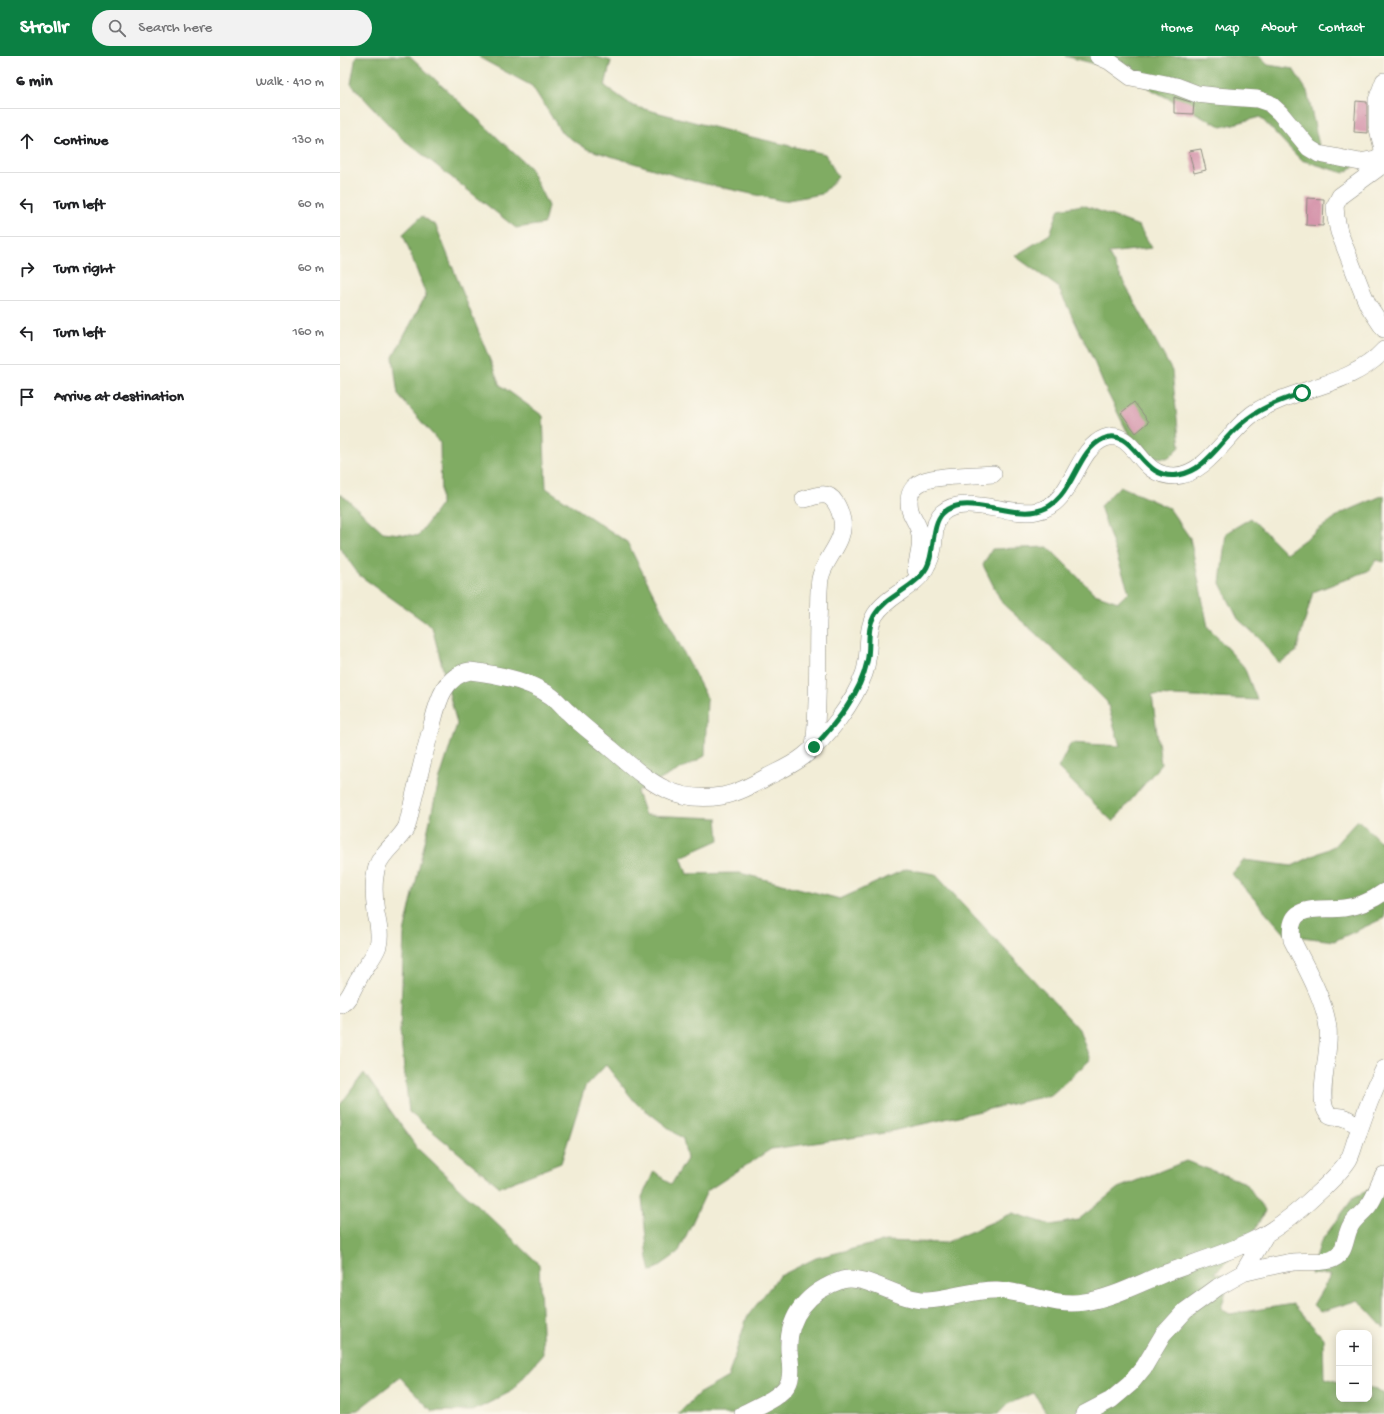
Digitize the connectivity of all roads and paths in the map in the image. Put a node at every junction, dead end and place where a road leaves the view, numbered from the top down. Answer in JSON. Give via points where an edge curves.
{"nodes":[{"id":1,"x":1098,"y":56,"type":"edge"},
{"id":2,"x":1384,"y":81,"type":"edge"},
{"id":3,"x":1384,"y":152,"type":"edge"},
{"id":4,"x":1384,"y":161,"type":"edge"},
{"id":5,"x":1384,"y":329,"type":"edge"},
{"id":6,"x":1384,"y":350,"type":"edge"},
{"id":7,"x":993,"y":474,"type":"dead end"},
{"id":8,"x":804,"y":500,"type":"dead end"},
{"id":9,"x":915,"y":582,"type":"junction"},
{"id":10,"x":814,"y":747,"type":"junction"},
{"id":11,"x":1384,"y":892,"type":"edge"},
{"id":12,"x":340,"y":1005,"type":"edge"},
{"id":13,"x":1384,"y":1069,"type":"edge"},
{"id":14,"x":1360,"y":1128,"type":"junction"},
{"id":15,"x":1384,"y":1175,"type":"edge"},
{"id":16,"x":1266,"y":1234,"type":"junction"},
{"id":17,"x":1243,"y":1274,"type":"junction"},
{"id":18,"x":743,"y":1414,"type":"edge"},
{"id":19,"x":1084,"y":1414,"type":"edge"}],
"edges":[{"from":1,"to":3,"type":"street","via":[[1131,77],[1176,86],[1197,94],[1257,99],[1269,103],[1280,112],[1309,148],[1319,154],[1360,162],[1374,160]]},
{"from":2,"to":3,"type":"street","via":[[1377,100],[1377,125]]},
{"from":4,"to":5,"type":"street","via":[[1381,166],[1340,196],[1335,206],[1339,232],[1362,291],[1368,306]]},
{"from":6,"to":9,"type":"street","via":[[1355,372],[1274,402],[1255,413],[1239,425],[1202,465],[1189,473],[1176,476],[1162,475],[1151,469],[1124,440],[1115,436],[1098,442],[1088,452],[1061,496],[1050,507],[1036,512],[1023,512],[964,504],[952,506],[938,519],[933,549],[926,568]]},
{"from":7,"to":9,"type":"street","via":[[927,479],[911,492],[910,511],[919,529],[921,540]]},
{"from":8,"to":10,"type":"street","via":[[823,494],[828,496],[834,500],[842,521],[842,534],[820,578]]},
{"from":9,"to":10,"type":"street","via":[[881,606],[873,618],[868,661],[863,676],[852,698]]},
{"from":10,"to":12,"type":"street","via":[[792,764],[738,792],[701,798],[679,795],[658,786],[637,771],[548,694],[515,680],[486,674],[470,671],[456,675],[444,690],[438,704],[407,826],[403,835],[381,858],[377,866],[375,881],[378,946],[348,998]]},
{"from":11,"to":14,"type":"street","via":[[1364,904],[1344,908],[1312,909],[1301,913],[1294,920],[1291,929],[1292,940],[1321,1001],[1328,1028],[1325,1109],[1334,1117],[1352,1120]]},
{"from":13,"to":14,"type":"street","via":[[1374,1088]]},
{"from":14,"to":16,"type":"street","via":[[1349,1159],[1334,1178],[1288,1219]]},
{"from":15,"to":17,"type":"street","via":[[1375,1197],[1347,1233],[1341,1254],[1325,1261],[1295,1262]]},
{"from":16,"to":17,"type":"street"},
{"from":16,"to":18,"type":"street","via":[[1111,1295],[1084,1302],[1058,1302],[1016,1292],[994,1290],[919,1300],[856,1278],[845,1280],[822,1288],[810,1296],[791,1327],[791,1374],[787,1386],[772,1398]]},
{"from":17,"to":19,"type":"street","via":[[1218,1287],[1184,1311],[1163,1336],[1130,1384],[1111,1400]]}]}
